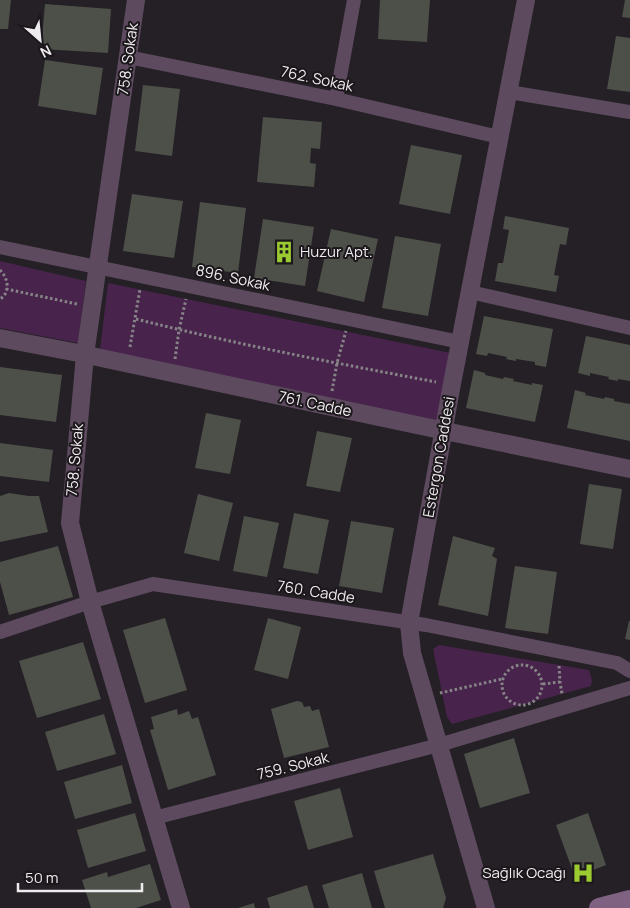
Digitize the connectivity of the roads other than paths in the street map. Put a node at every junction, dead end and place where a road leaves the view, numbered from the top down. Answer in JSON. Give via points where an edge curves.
{"nodes":[{"id":1,"x":136,"y":0,"type":"edge"},
{"id":2,"x":354,"y":0,"type":"edge"},
{"id":3,"x":526,"y":0,"type":"edge"},
{"id":4,"x":128,"y":57,"type":"junction"},
{"id":5,"x":509,"y":92,"type":"junction"},
{"id":6,"x":336,"y":99,"type":"junction"},
{"id":7,"x":630,"y":112,"type":"edge"},
{"id":8,"x":499,"y":137,"type":"junction"},
{"id":9,"x":0,"y":247,"type":"edge"},
{"id":10,"x":97,"y":267,"type":"junction"},
{"id":11,"x":470,"y":292,"type":"junction"},
{"id":12,"x":630,"y":328,"type":"edge"},
{"id":13,"x":0,"y":338,"type":"edge"},
{"id":14,"x":460,"y":342,"type":"junction"},
{"id":15,"x":84,"y":354,"type":"junction"},
{"id":16,"x":445,"y":432,"type":"junction"},
{"id":17,"x":630,"y":469,"type":"edge"},
{"id":18,"x":90,"y":602,"type":"junction"},
{"id":19,"x":410,"y":623,"type":"junction"},
{"id":20,"x":0,"y":632,"type":"edge"},
{"id":21,"x":630,"y":671,"type":"edge"},
{"id":22,"x":630,"y":688,"type":"edge"},
{"id":23,"x":439,"y":745,"type":"junction"},
{"id":24,"x":154,"y":818,"type":"junction"},
{"id":25,"x":630,"y":900,"type":"edge"},
{"id":26,"x":181,"y":908,"type":"edge"},
{"id":27,"x":486,"y":908,"type":"edge"},
{"id":28,"x":599,"y":908,"type":"edge"}],
"edges":[{"from":1,"to":4,"type":"street","name":"758. Sokak"},
{"from":2,"to":6,"type":"street"},
{"from":3,"to":5,"type":"street","name":"Estergon Caddesi"},
{"from":4,"to":6,"type":"street","name":"762. Sokak"},
{"from":4,"to":10,"type":"street","name":"758. Sokak"},
{"from":5,"to":7,"type":"street"},
{"from":5,"to":8,"type":"street","name":"Estergon Caddesi"},
{"from":6,"to":8,"type":"street","name":"762. Sokak"},
{"from":8,"to":11,"type":"street","name":"Estergon Caddesi"},
{"from":9,"to":10,"type":"street","name":"896. Sokak"},
{"from":10,"to":14,"type":"street","name":"896. Sokak"},
{"from":10,"to":15,"type":"street","name":"758. Sokak"},
{"from":11,"to":12,"type":"street"},
{"from":11,"to":14,"type":"street","name":"Estergon Caddesi"},
{"from":13,"to":15,"type":"street","name":"761. Cadde"},
{"from":14,"to":16,"type":"street","name":"Estergon Caddesi"},
{"from":15,"to":16,"type":"street","name":"761. Cadde"},
{"from":15,"to":18,"type":"street","name":"758. Sokak","via":[[70,523]]},
{"from":16,"to":17,"type":"street","name":"761. Cadde"},
{"from":16,"to":19,"type":"street","name":"Estergon Caddesi"},
{"from":18,"to":19,"type":"street","name":"760. Cadde","via":[[153,584]]},
{"from":18,"to":20,"type":"street","name":"760. Cadde"},
{"from":18,"to":24,"type":"street","name":"758. Sokak"},
{"from":19,"to":21,"type":"street","name":"760. Cadde","via":[[617,663]]},
{"from":19,"to":23,"type":"street","name":"Estergon Caddesi","via":[[412,653]]},
{"from":22,"to":23,"type":"street","name":"759. Sokak"},
{"from":23,"to":24,"type":"street","name":"759. Sokak"},
{"from":23,"to":27,"type":"street","name":"Estergon Caddesi"},
{"from":24,"to":26,"type":"street","name":"758. Sokak"},
{"from":25,"to":28,"type":"main road"}]}
